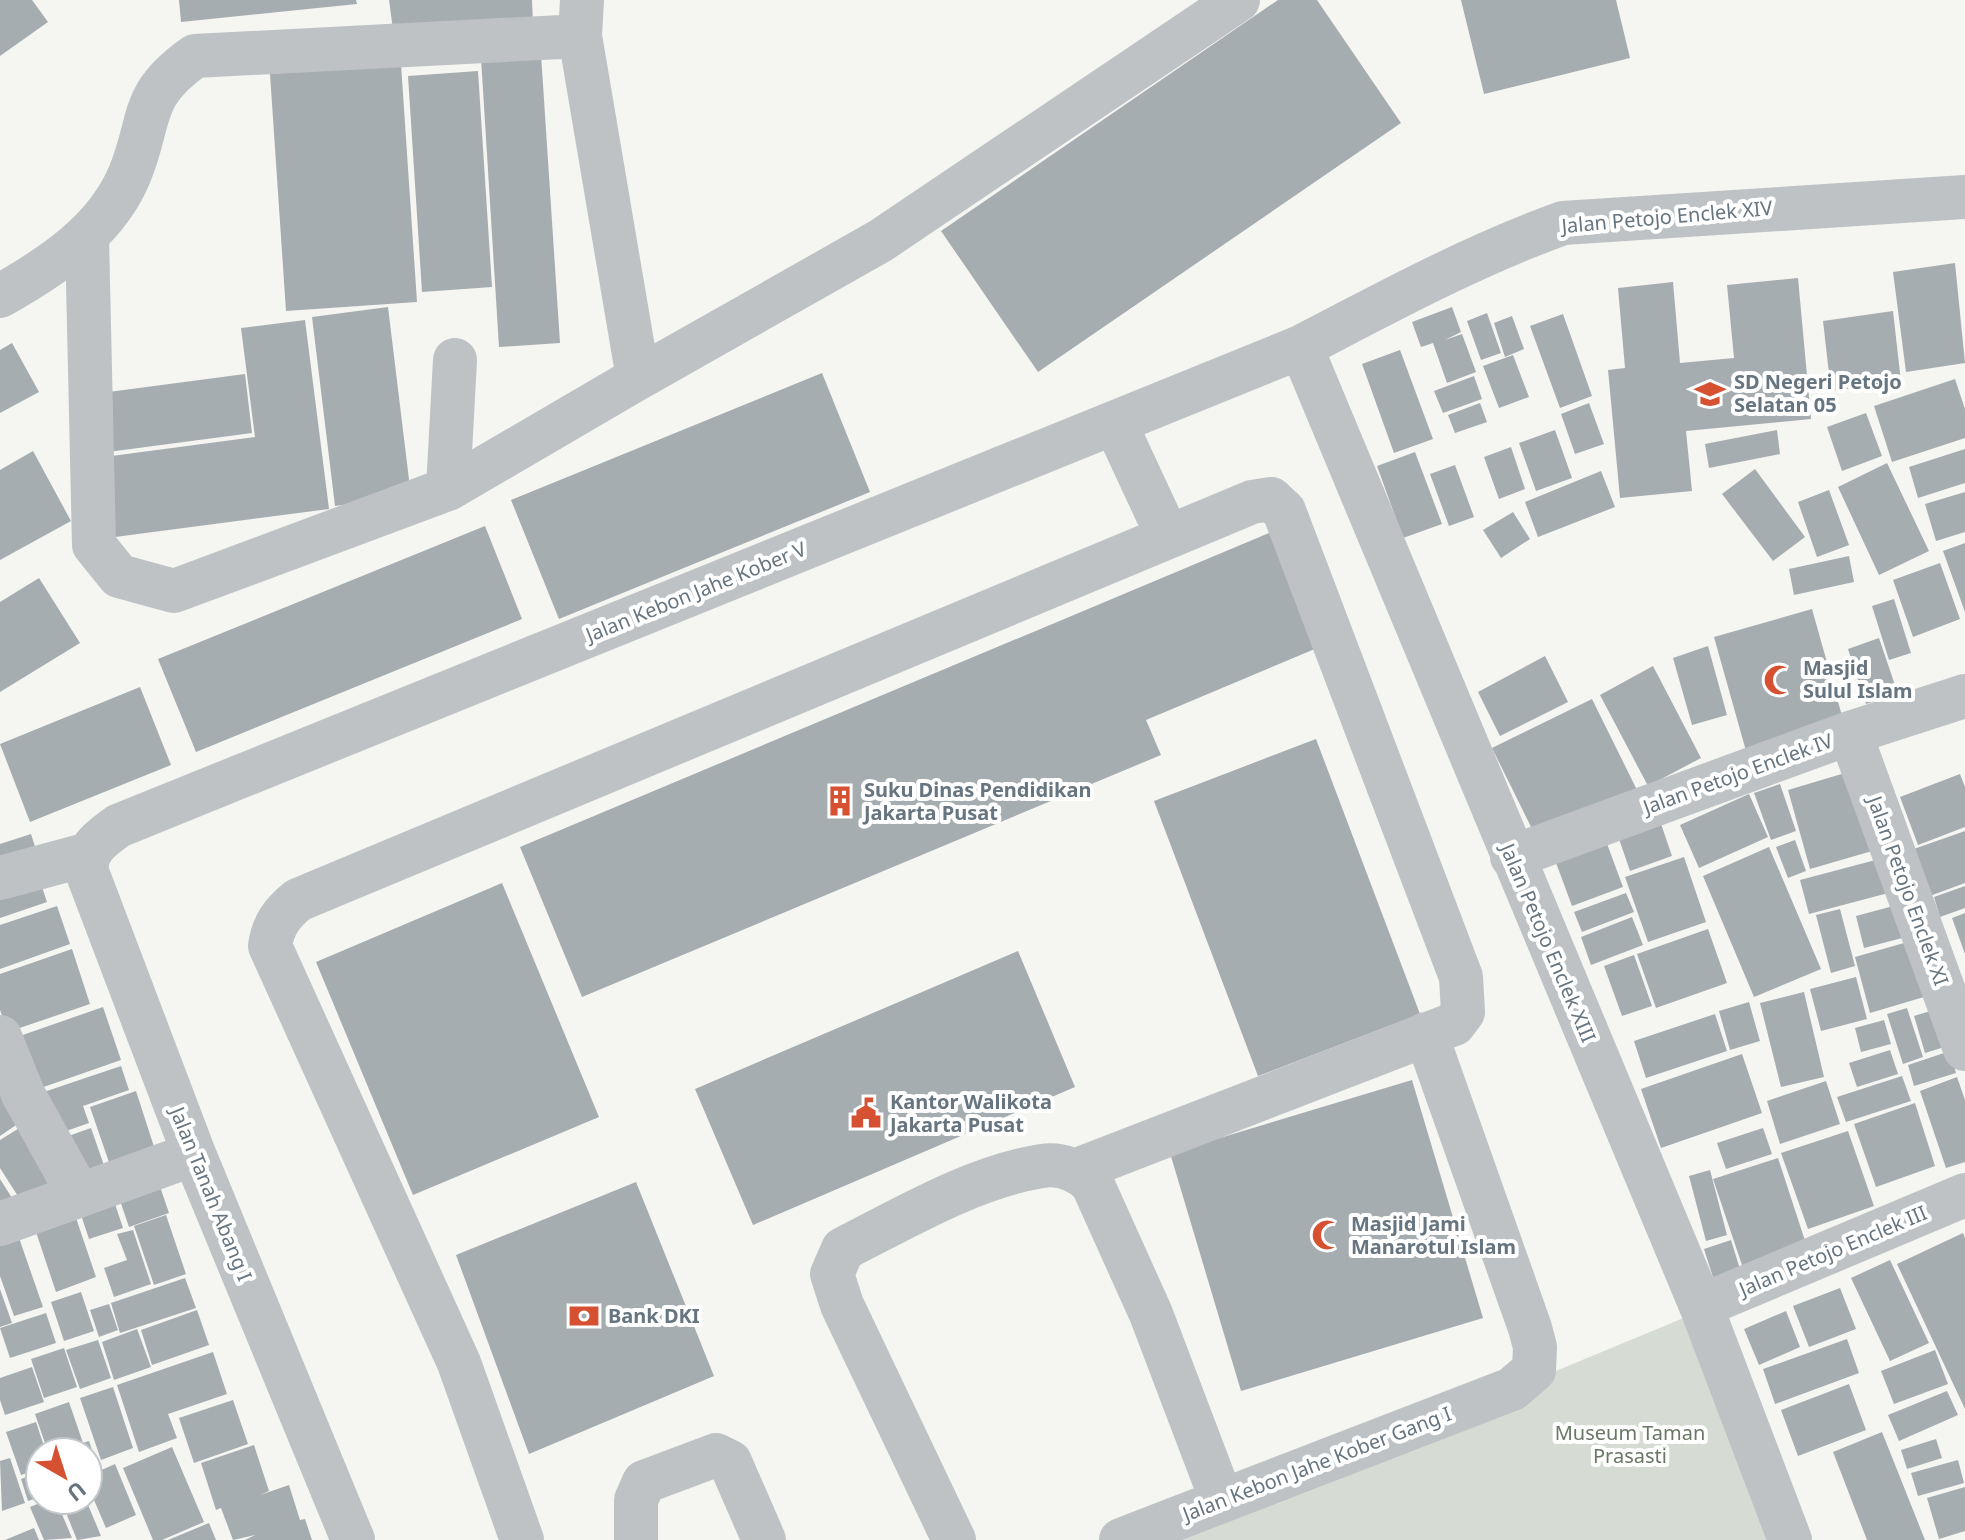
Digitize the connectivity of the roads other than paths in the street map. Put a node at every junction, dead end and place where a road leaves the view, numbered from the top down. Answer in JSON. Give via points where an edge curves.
{"nodes":[{"id":1,"x":1238,"y":0,"type":"edge"},
{"id":2,"x":581,"y":18,"type":"edge"},
{"id":3,"x":1965,"y":197,"type":"edge"},
{"id":4,"x":87,"y":238,"type":"junction"},
{"id":5,"x":0,"y":296,"type":"edge"},
{"id":6,"x":1301,"y":347,"type":"junction"},
{"id":7,"x":455,"y":360,"type":"dead end"},
{"id":8,"x":638,"y":378,"type":"junction"},
{"id":9,"x":1115,"y":423,"type":"junction"},
{"id":10,"x":448,"y":489,"type":"junction"},
{"id":11,"x":1168,"y":537,"type":"junction"},
{"id":12,"x":1965,"y":696,"type":"edge"},
{"id":13,"x":1850,"y":733,"type":"junction"},
{"id":14,"x":92,"y":849,"type":"junction"},
{"id":15,"x":1512,"y":857,"type":"junction"},
{"id":16,"x":0,"y":878,"type":"edge"},
{"id":17,"x":1426,"y":1034,"type":"junction"},
{"id":18,"x":0,"y":1037,"type":"edge"},
{"id":19,"x":1965,"y":1049,"type":"edge"},
{"id":20,"x":194,"y":1154,"type":"junction"},
{"id":21,"x":1077,"y":1170,"type":"junction"},
{"id":22,"x":78,"y":1193,"type":"junction"},
{"id":23,"x":1965,"y":1195,"type":"edge"},
{"id":24,"x":0,"y":1224,"type":"edge"},
{"id":25,"x":1701,"y":1306,"type":"junction"},
{"id":26,"x":1222,"y":1501,"type":"junction"},
{"id":27,"x":353,"y":1540,"type":"edge"},
{"id":28,"x":522,"y":1540,"type":"edge"},
{"id":29,"x":636,"y":1540,"type":"edge"},
{"id":30,"x":764,"y":1540,"type":"edge"},
{"id":31,"x":954,"y":1540,"type":"edge"},
{"id":32,"x":1121,"y":1540,"type":"edge"},
{"id":33,"x":1790,"y":1540,"type":"edge"}],
"edges":[{"from":1,"to":8,"type":"street","via":[[880,241]]},
{"from":2,"to":4,"type":"street","via":[[195,56],[167,76],[149,106],[128,177]]},
{"from":2,"to":8,"type":"street"},
{"from":3,"to":6,"type":"street","name":"Jalan Petojo Enclek XIV","via":[[1563,223],[1467,262]]},
{"from":4,"to":5,"type":"street"},
{"from":4,"to":10,"type":"street","via":[[94,545],[119,576],[174,591]]},
{"from":6,"to":9,"type":"street","name":"Jalan Kebon Jahe Kober V"},
{"from":6,"to":15,"type":"street","name":"Jalan Petojo Enclek XIII"},
{"from":7,"to":10,"type":"street"},
{"from":8,"to":10,"type":"street"},
{"from":9,"to":11,"type":"street"},
{"from":9,"to":14,"type":"street","name":"Jalan Kebon Jahe Kober V","via":[[118,826]]},
{"from":11,"to":17,"type":"street","via":[[1264,499],[1284,511],[1461,977],[1465,999],[1459,1019]]},
{"from":11,"to":28,"type":"street","via":[[298,900],[278,921],[270,946],[459,1363]]},
{"from":12,"to":13,"type":"street","name":"Jalan Petojo Enclek IV"},
{"from":13,"to":15,"type":"street","name":"Jalan Petojo Enclek IV"},
{"from":13,"to":19,"type":"street","name":"Jalan Petojo Enclek XI"},
{"from":14,"to":16,"type":"street"},
{"from":14,"to":20,"type":"street","name":"Jalan Tanah Abang I","via":[[87,872]]},
{"from":15,"to":25,"type":"street","name":"Jalan Petojo Enclek XIII"},
{"from":17,"to":21,"type":"street"},
{"from":17,"to":26,"type":"street","name":"Jalan Kebon Jahe Kober Gang I","via":[[1535,1347],[1534,1370],[1512,1389]]},
{"from":18,"to":22,"type":"street","via":[[23,1094]]},
{"from":20,"to":22,"type":"street"},
{"from":20,"to":27,"type":"street","name":"Jalan Tanah Abang I"},
{"from":21,"to":26,"type":"street","via":[[1092,1183],[1151,1314]]},
{"from":21,"to":31,"type":"street","via":[[1044,1165],[951,1195],[843,1249],[832,1274]]},
{"from":22,"to":24,"type":"street"},
{"from":23,"to":25,"type":"street","name":"Jalan Petojo Enclek III"},
{"from":25,"to":33,"type":"street","name":"Jalan Petojo Enclek XIII"},
{"from":26,"to":32,"type":"street","name":"Jalan Kebon Jahe Kober Gang I"},
{"from":29,"to":30,"type":"street","via":[[636,1500],[644,1482],[716,1455],[730,1462]]}]}
